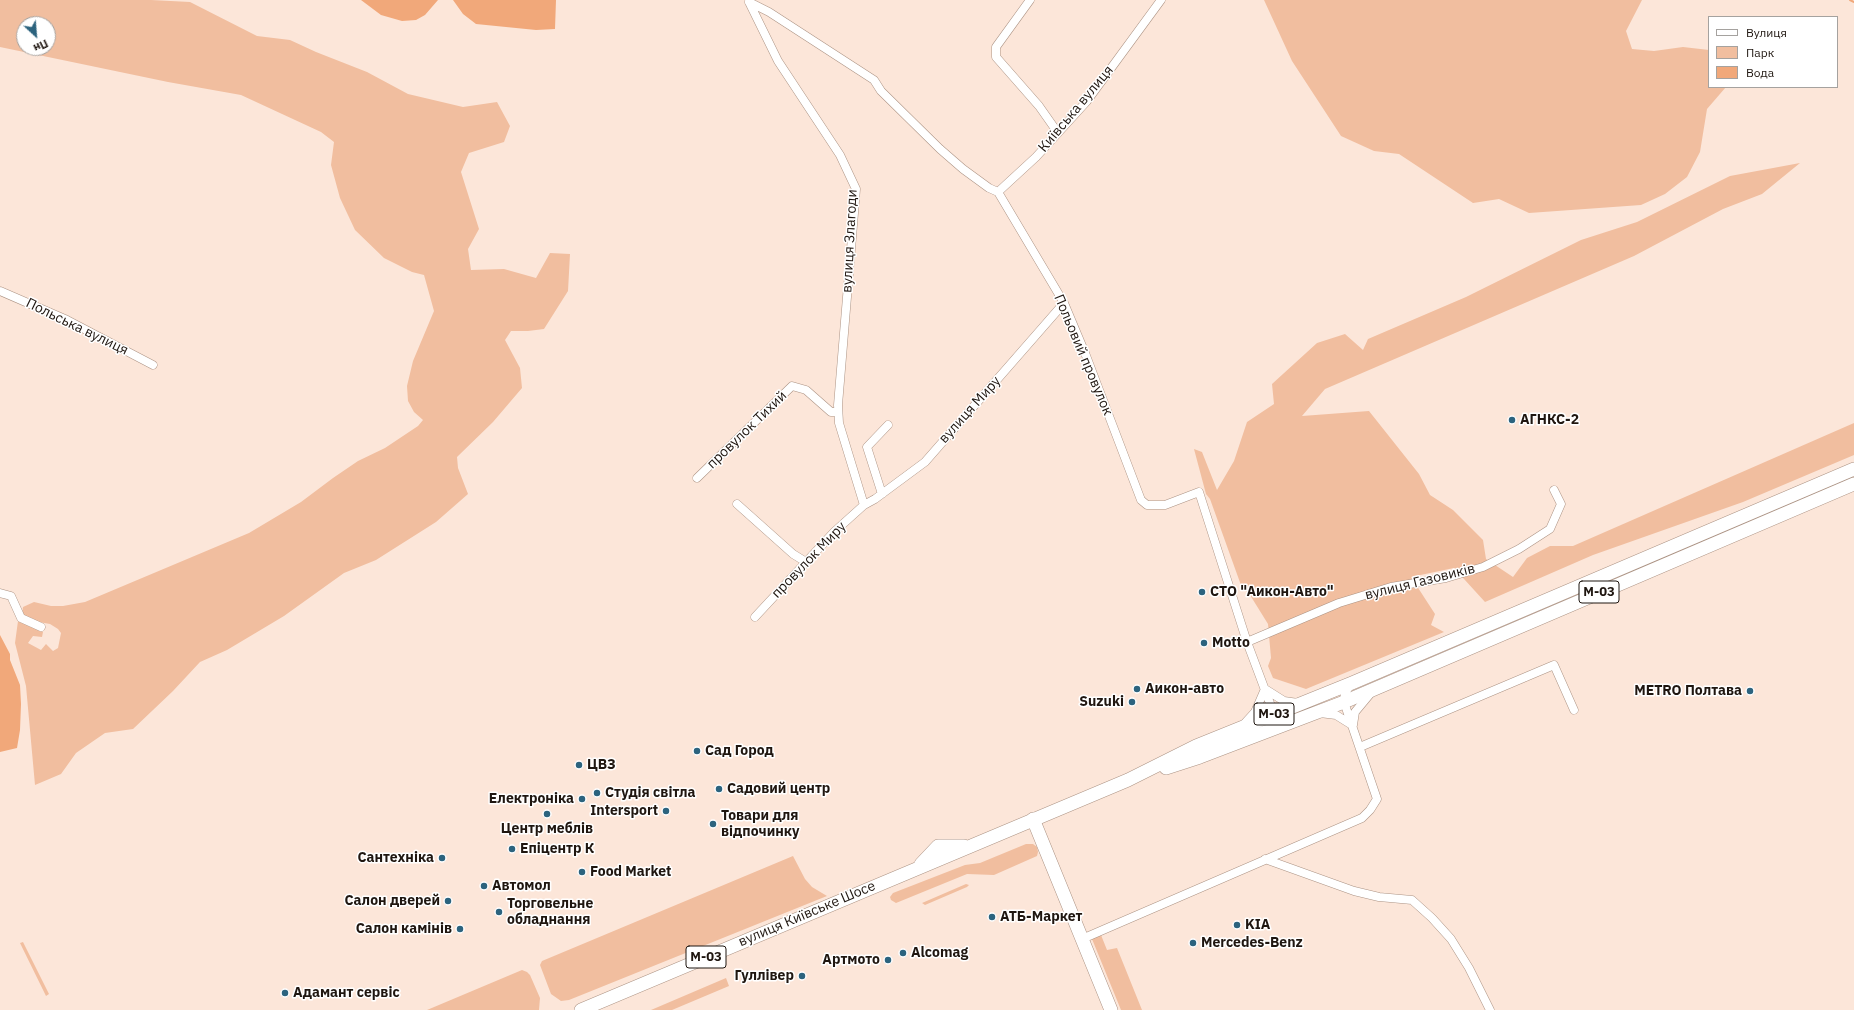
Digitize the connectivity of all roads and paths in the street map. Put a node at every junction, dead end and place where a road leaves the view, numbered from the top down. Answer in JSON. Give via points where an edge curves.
{"nodes":[{"id":1,"x":1030,"y":0,"type":"edge"},
{"id":2,"x":1162,"y":0,"type":"edge"},
{"id":3,"x":1058,"y":133,"type":"junction"},
{"id":4,"x":998,"y":192,"type":"junction"},
{"id":5,"x":0,"y":292,"type":"edge"},
{"id":6,"x":1064,"y":303,"type":"junction"},
{"id":7,"x":153,"y":365,"type":"dead end"},
{"id":8,"x":838,"y":412,"type":"junction"},
{"id":9,"x":888,"y":425,"type":"dead end"},
{"id":10,"x":1854,"y":469,"type":"edge"},
{"id":11,"x":697,"y":478,"type":"dead end"},
{"id":12,"x":1854,"y":484,"type":"edge"},
{"id":13,"x":1554,"y":490,"type":"dead end"},
{"id":14,"x":882,"y":494,"type":"junction"},
{"id":15,"x":737,"y":504,"type":"dead end"},
{"id":16,"x":864,"y":505,"type":"junction"},
{"id":17,"x":806,"y":562,"type":"junction"},
{"id":18,"x":0,"y":593,"type":"edge"},
{"id":19,"x":755,"y":617,"type":"dead end"},
{"id":20,"x":41,"y":627,"type":"dead end"},
{"id":21,"x":1247,"y":642,"type":"junction"},
{"id":22,"x":1352,"y":683,"type":"junction"},
{"id":23,"x":1379,"y":687,"type":"junction"},
{"id":24,"x":1265,"y":689,"type":"junction"},
{"id":25,"x":1324,"y":694,"type":"junction"},
{"id":26,"x":1344,"y":702,"type":"junction"},
{"id":27,"x":1300,"y":703,"type":"junction"},
{"id":28,"x":1574,"y":710,"type":"dead end"},
{"id":29,"x":1317,"y":713,"type":"junction"},
{"id":30,"x":1274,"y":714,"type":"junction"},
{"id":31,"x":1298,"y":720,"type":"junction"},
{"id":32,"x":1353,"y":725,"type":"junction"},
{"id":33,"x":1240,"y":728,"type":"junction"},
{"id":34,"x":1249,"y":738,"type":"junction"},
{"id":35,"x":1360,"y":747,"type":"junction"},
{"id":36,"x":1128,"y":780,"type":"junction"},
{"id":37,"x":1034,"y":819,"type":"junction"},
{"id":38,"x":1265,"y":859,"type":"junction"},
{"id":39,"x":1082,"y":939,"type":"junction"},
{"id":40,"x":581,"y":1010,"type":"edge"},
{"id":41,"x":1111,"y":1010,"type":"edge"},
{"id":42,"x":1490,"y":1010,"type":"edge"}],
"edges":[{"from":1,"to":3,"type":"street","via":[[996,47],[996,56],[1039,106]]},
{"from":2,"to":3,"type":"street","name":"Київська вулиця","via":[[1087,101]]},
{"from":3,"to":4,"type":"street","name":"Київська вулиця"},
{"from":4,"to":6,"type":"street","name":"Польовий провулок"},
{"from":4,"to":8,"type":"street","name":"вулиця Злагоди","via":[[989,188],[940,149],[874,80],[769,12],[749,2],[778,61],[840,155],[856,189]]},
{"from":5,"to":7,"type":"street","name":"Польська вулиця","via":[[67,320]]},
{"from":6,"to":14,"type":"street","name":"вулиця Миру","via":[[925,462]]},
{"from":6,"to":21,"type":"street","name":"Польовий провулок","via":[[1141,500],[1148,505],[1165,505],[1199,492]]},
{"from":8,"to":11,"type":"street","name":"провулок Тихий","via":[[832,412],[806,390],[792,386]]},
{"from":8,"to":16,"type":"street","name":"вулиця Злагоди"},
{"from":9,"to":14,"type":"street","via":[[867,447]]},
{"from":10,"to":22,"type":"main road","number":"М-03"},
{"from":12,"to":23,"type":"main road","number":"М-03"},
{"from":13,"to":21,"type":"street","name":"вулиця Газовиків","via":[[1560,504],[1550,529],[1483,567],[1446,578],[1391,587],[1339,603]]},
{"from":14,"to":16,"type":"street","name":"вулиця Миру"},
{"from":15,"to":17,"type":"street","via":[[793,554]]},
{"from":16,"to":17,"type":"street","name":"провулок Миру"},
{"from":17,"to":19,"type":"street","name":"провулок Миру"},
{"from":18,"to":20,"type":"street","via":[[11,596],[21,618]]},
{"from":21,"to":24,"type":"street","name":"Польовий провулок"},
{"from":22,"to":25,"type":"main road","number":"М-03"},
{"from":22,"to":26,"type":"street","via":[[1345,693]]},
{"from":23,"to":26,"type":"main road","number":"М-03"},
{"from":23,"to":32,"type":"street","via":[[1360,704],[1355,712]]},
{"from":24,"to":27,"type":"street","via":[[1284,701]]},
{"from":24,"to":30,"type":"street","name":"Польовий провулок"},
{"from":24,"to":33,"type":"street","via":[[1255,712]]},
{"from":25,"to":26,"type":"street"},
{"from":25,"to":27,"type":"main road","number":"М-03"},
{"from":26,"to":29,"type":"main road","number":"М-03"},
{"from":26,"to":32,"type":"street"},
{"from":27,"to":30,"type":"main road","number":"М-03"},
{"from":28,"to":35,"type":"street","via":[[1554,665]]},
{"from":29,"to":31,"type":"main road","number":"М-03"},
{"from":29,"to":32,"type":"street","via":[[1336,715]]},
{"from":30,"to":31,"type":"street","via":[[1284,719]]},
{"from":30,"to":33,"type":"main road","number":"М-03"},
{"from":30,"to":34,"type":"street"},
{"from":31,"to":34,"type":"main road","number":"М-03"},
{"from":32,"to":35,"type":"street"},
{"from":33,"to":36,"type":"main road","number":"М-03","via":[[1196,746]]},
{"from":34,"to":36,"type":"main road","number":"М-03"},
{"from":35,"to":38,"type":"street","via":[[1377,799],[1370,810],[1362,818]]},
{"from":36,"to":37,"type":"main road","number":"М-03"},
{"from":37,"to":39,"type":"main road"},
{"from":37,"to":40,"type":"main road","name":"вулиця Київське Шосе","number":"М-03","via":[[977,843],[938,846],[924,862],[909,871]]},
{"from":38,"to":39,"type":"street"},
{"from":38,"to":42,"type":"street","via":[[1354,891],[1379,897],[1412,900],[1451,940],[1469,968]]},
{"from":39,"to":41,"type":"main road"}]}
